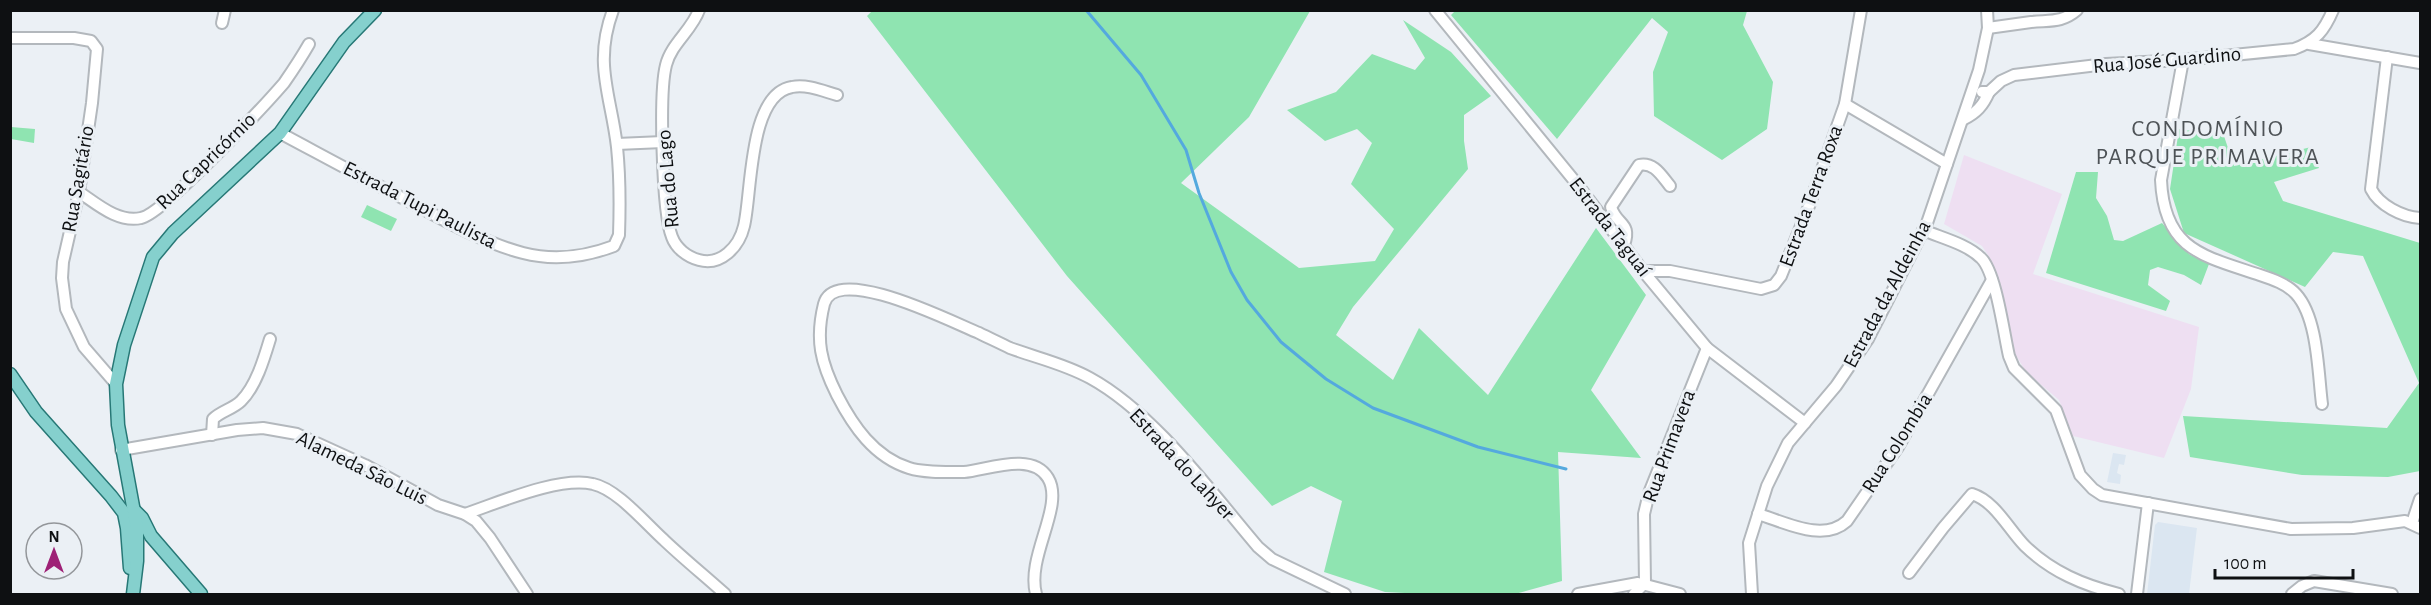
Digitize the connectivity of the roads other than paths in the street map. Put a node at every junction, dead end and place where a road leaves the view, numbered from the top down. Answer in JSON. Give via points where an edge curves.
{"nodes":[{"id":1,"x":225,"y":10,"type":"edge"},
{"id":2,"x":375,"y":10,"type":"edge"},
{"id":3,"x":613,"y":10,"type":"edge"},
{"id":4,"x":699,"y":10,"type":"edge"},
{"id":5,"x":1435,"y":10,"type":"edge"},
{"id":6,"x":1862,"y":10,"type":"edge"},
{"id":7,"x":1987,"y":10,"type":"edge"},
{"id":8,"x":2077,"y":10,"type":"edge"},
{"id":9,"x":2333,"y":10,"type":"edge"},
{"id":10,"x":2035,"y":16,"type":"edge"},
{"id":11,"x":222,"y":23,"type":"dead end"},
{"id":12,"x":1988,"y":28,"type":"junction"},
{"id":13,"x":10,"y":38,"type":"edge"},
{"id":14,"x":309,"y":44,"type":"dead end"},
{"id":15,"x":2309,"y":44,"type":"junction"},
{"id":16,"x":2386,"y":57,"type":"junction"},
{"id":17,"x":2183,"y":60,"type":"junction"},
{"id":18,"x":2421,"y":63,"type":"edge"},
{"id":19,"x":1973,"y":91,"type":"junction"},
{"id":20,"x":1989,"y":92,"type":"junction"},
{"id":21,"x":837,"y":95,"type":"dead end"},
{"id":22,"x":1845,"y":104,"type":"junction"},
{"id":23,"x":1964,"y":119,"type":"junction"},
{"id":24,"x":280,"y":133,"type":"junction"},
{"id":25,"x":663,"y":142,"type":"junction"},
{"id":26,"x":617,"y":144,"type":"junction"},
{"id":27,"x":1947,"y":164,"type":"junction"},
{"id":28,"x":1670,"y":186,"type":"dead end"},
{"id":29,"x":79,"y":192,"type":"junction"},
{"id":30,"x":2421,"y":218,"type":"edge"},
{"id":31,"x":1923,"y":230,"type":"junction"},
{"id":32,"x":1624,"y":245,"type":"junction"},
{"id":33,"x":1643,"y":271,"type":"junction"},
{"id":34,"x":1992,"y":280,"type":"junction"},
{"id":35,"x":270,"y":339,"type":"dead end"},
{"id":36,"x":1707,"y":348,"type":"junction"},
{"id":37,"x":10,"y":374,"type":"edge"},
{"id":38,"x":116,"y":384,"type":"junction"},
{"id":39,"x":2322,"y":404,"type":"dead end"},
{"id":40,"x":1805,"y":423,"type":"junction"},
{"id":41,"x":212,"y":435,"type":"junction"},
{"id":42,"x":121,"y":450,"type":"junction"},
{"id":43,"x":2421,"y":500,"type":"edge"},
{"id":44,"x":2148,"y":504,"type":"junction"},
{"id":45,"x":129,"y":512,"type":"junction"},
{"id":46,"x":465,"y":514,"type":"junction"},
{"id":47,"x":1758,"y":514,"type":"junction"},
{"id":48,"x":2416,"y":525,"type":"edge"},
{"id":49,"x":132,"y":528,"type":"junction"},
{"id":50,"x":151,"y":536,"type":"junction"},
{"id":51,"x":1909,"y":573,"type":"dead end"},
{"id":52,"x":1645,"y":583,"type":"junction"},
{"id":53,"x":133,"y":591,"type":"edge"},
{"id":54,"x":201,"y":594,"type":"edge"},
{"id":55,"x":527,"y":594,"type":"edge"},
{"id":56,"x":725,"y":594,"type":"edge"},
{"id":57,"x":1036,"y":594,"type":"edge"},
{"id":58,"x":1345,"y":594,"type":"edge"},
{"id":59,"x":1578,"y":594,"type":"edge"},
{"id":60,"x":1634,"y":594,"type":"edge"},
{"id":61,"x":1680,"y":594,"type":"edge"},
{"id":62,"x":1752,"y":594,"type":"edge"},
{"id":63,"x":2119,"y":594,"type":"edge"},
{"id":64,"x":2137,"y":594,"type":"edge"},
{"id":65,"x":2292,"y":594,"type":"edge"},
{"id":66,"x":2392,"y":594,"type":"edge"}],
"edges":[{"from":1,"to":11,"type":"street"},
{"from":2,"to":24,"type":"main road","via":[[344,42]]},
{"from":3,"to":26,"type":"street","name":"Estrada Tupi Paulista","via":[[607,28],[603,74]]},
{"from":4,"to":25,"type":"street","name":"Rua do Lago","via":[[667,62]]},
{"from":5,"to":32,"type":"street","name":"Estrada Taguaí"},
{"from":6,"to":22,"type":"street","name":"Estrada Terra Roxa"},
{"from":7,"to":12,"type":"street","name":"Estrada da Aldeinha"},
{"from":8,"to":10,"type":"street","via":[[2055,22]]},
{"from":9,"to":15,"type":"street","via":[[2320,34]]},
{"from":10,"to":12,"type":"street"},
{"from":12,"to":19,"type":"street","name":"Estrada da Aldeinha"},
{"from":13,"to":29,"type":"street","name":"Rua Sagitário","via":[[74,38],[91,41],[97,49]]},
{"from":14,"to":29,"type":"street","name":"Rua Capricórnio","via":[[275,93],[153,214],[138,219],[115,215]]},
{"from":15,"to":16,"type":"street"},
{"from":15,"to":17,"type":"street","name":"Rua José Guardino","via":[[2294,49]]},
{"from":16,"to":18,"type":"street"},
{"from":16,"to":30,"type":"street","via":[[2371,189],[2376,199],[2411,218]]},
{"from":17,"to":20,"type":"street","name":"Rua José Guardino","via":[[2014,75]]},
{"from":17,"to":39,"type":"street","via":[[2161,180],[2165,209],[2176,234],[2190,248],[2295,292],[2304,305],[2314,338]]},
{"from":19,"to":20,"type":"street"},
{"from":19,"to":23,"type":"street","name":"Estrada da Aldeinha"},
{"from":20,"to":23,"type":"street","name":"Rua José Guardino","via":[[1974,114]]},
{"from":21,"to":25,"type":"street","name":"Rua do Lago","via":[[805,86],[791,87],[779,93],[769,106],[754,147],[744,226],[732,251],[719,259],[692,258],[677,247],[672,237]]},
{"from":22,"to":27,"type":"street"},
{"from":22,"to":33,"type":"street","name":"Estrada Terra Roxa","via":[[1793,248],[1774,285],[1761,289],[1670,271]]},
{"from":23,"to":27,"type":"street","name":"Estrada da Aldeinha"},
{"from":24,"to":26,"type":"street","name":"Estrada Tupi Paulista","via":[[479,238],[524,254],[553,257],[581,256],[616,243],[620,227]]},
{"from":24,"to":38,"type":"main road","via":[[153,257],[124,345]]},
{"from":25,"to":26,"type":"street"},
{"from":27,"to":31,"type":"street","name":"Estrada da Aldeinha"},
{"from":28,"to":32,"type":"street","via":[[1653,166],[1639,165],[1611,207],[1627,229]]},
{"from":29,"to":38,"type":"street","name":"Rua Sagitário","via":[[63,262],[66,309],[84,347]]},
{"from":31,"to":34,"type":"street","via":[[1975,253],[1987,266]]},
{"from":31,"to":40,"type":"street","name":"Estrada da Aldeinha","via":[[1868,339]]},
{"from":32,"to":33,"type":"street","name":"Estrada Taguaí"},
{"from":33,"to":36,"type":"street","name":"Estrada Taguaí"},
{"from":34,"to":44,"type":"street","via":[[2014,368],[2056,410],[2080,475],[2102,495]]},
{"from":34,"to":47,"type":"street","name":"Rua Colombia","via":[[1898,447],[1847,521],[1835,530],[1823,532]]},
{"from":35,"to":41,"type":"street","via":[[246,395],[213,419]]},
{"from":36,"to":40,"type":"street","name":"Estrada Taguaí"},
{"from":36,"to":52,"type":"street","name":"Rua Primavera","via":[[1649,493],[1644,514]]},
{"from":37,"to":45,"type":"main road","via":[[36,412]]},
{"from":38,"to":42,"type":"main road"},
{"from":40,"to":47,"type":"street","name":"Estrada da Aldeinha","via":[[1788,443]]},
{"from":41,"to":42,"type":"street","name":"Alameda São Luis"},
{"from":41,"to":46,"type":"street","name":"Alameda São Luis","via":[[263,428],[297,434],[438,505]]},
{"from":42,"to":45,"type":"main road"},
{"from":43,"to":48,"type":"street"},
{"from":44,"to":48,"type":"street","via":[[2291,529],[2321,530],[2393,522]]},
{"from":44,"to":64,"type":"street"},
{"from":45,"to":49,"type":"main road"},
{"from":45,"to":50,"type":"main road","via":[[142,518]]},
{"from":46,"to":55,"type":"street","name":"Alameda São Luis","via":[[482,527]]},
{"from":46,"to":56,"type":"street","via":[[543,488],[593,484],[631,509]]},
{"from":47,"to":62,"type":"street","name":"Estrada da Aldeinha","via":[[1749,543]]},
{"from":49,"to":50,"type":"main road"},
{"from":49,"to":53,"type":"main road"},
{"from":50,"to":54,"type":"main road"},
{"from":51,"to":63,"type":"street","via":[[1972,494],[1984,499],[2051,568],[2078,582]]},
{"from":52,"to":59,"type":"street"},
{"from":52,"to":60,"type":"street"},
{"from":52,"to":61,"type":"street"},
{"from":57,"to":58,"type":"street","name":"Estrada do Lahyer","via":[[1033,573],[1051,508],[1048,477],[1025,464],[964,472],[937,471],[909,468],[885,456],[860,433],[824,371],[819,336],[826,298],[835,291],[845,288],[897,299],[1091,379],[1165,441],[1272,559]]},
{"from":65,"to":66,"type":"street","via":[[2314,581]]}]}
